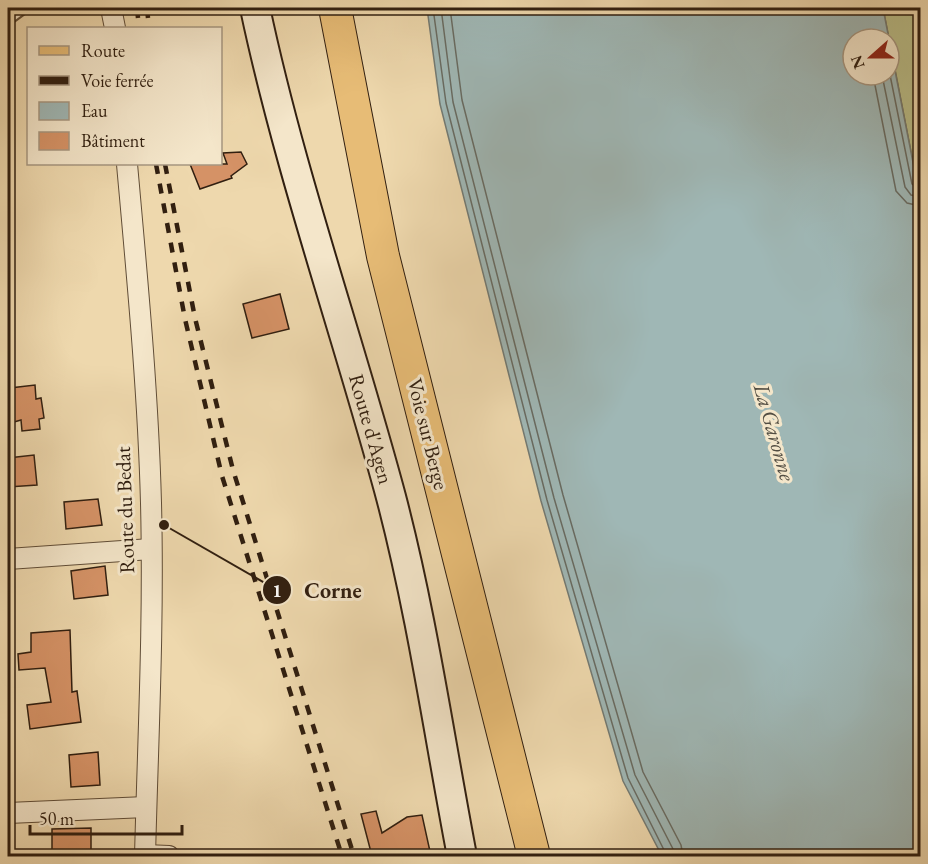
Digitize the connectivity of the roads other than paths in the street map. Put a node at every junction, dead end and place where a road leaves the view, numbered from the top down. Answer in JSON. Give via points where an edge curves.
{"nodes":[{"id":1,"x":22,"y":8,"type":"edge"},
{"id":2,"x":111,"y":8,"type":"edge"},
{"id":3,"x":255,"y":8,"type":"edge"},
{"id":4,"x":335,"y":8,"type":"edge"},
{"id":5,"x":8,"y":19,"type":"edge"},
{"id":6,"x":114,"y":27,"type":"edge"},
{"id":7,"x":127,"y":165,"type":"edge"},
{"id":8,"x":151,"y":549,"type":"junction"},
{"id":9,"x":8,"y":559,"type":"edge"},
{"id":10,"x":146,"y":807,"type":"junction"},
{"id":11,"x":8,"y":813,"type":"edge"},
{"id":12,"x":145,"y":856,"type":"edge"},
{"id":13,"x":169,"y":856,"type":"edge"},
{"id":14,"x":462,"y":856,"type":"edge"},
{"id":15,"x":534,"y":856,"type":"edge"}],
"edges":[{"from":1,"to":5,"type":"lane"},
{"from":2,"to":6,"type":"street"},
{"from":3,"to":14,"type":"main road","name":"Route d'Agen","via":[[273,94],[390,496],[420,614]]},
{"from":4,"to":15,"type":"main road","name":"Voie sur Berge","via":[[383,256]]},
{"from":7,"to":8,"type":"street","name":"Route du Bedat","via":[[142,338]]},
{"from":8,"to":9,"type":"street"},
{"from":8,"to":10,"type":"street","name":"Route du Bedat"},
{"from":10,"to":11,"type":"street"},
{"from":10,"to":12,"type":"street","name":"Route du Bedat"},
{"from":12,"to":13,"type":"street"}]}
